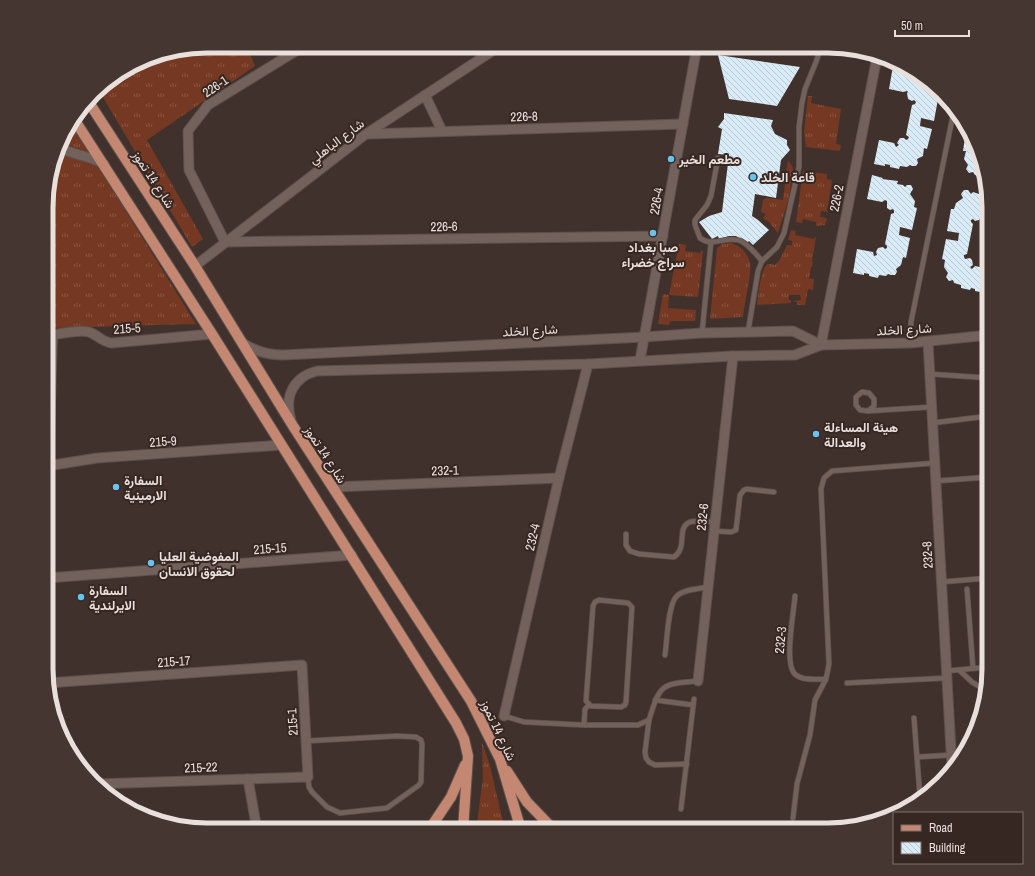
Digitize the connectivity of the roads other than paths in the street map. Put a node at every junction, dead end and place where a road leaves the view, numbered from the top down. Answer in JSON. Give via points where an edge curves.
{"nodes":[{"id":1,"x":293,"y":53,"type":"edge"},
{"id":2,"x":489,"y":53,"type":"edge"},
{"id":3,"x":696,"y":53,"type":"edge"},
{"id":4,"x":817,"y":53,"type":"edge"},
{"id":5,"x":876,"y":60,"type":"edge"},
{"id":6,"x":425,"y":95,"type":"junction"},
{"id":7,"x":90,"y":106,"type":"edge"},
{"id":8,"x":953,"y":117,"type":"edge"},
{"id":9,"x":77,"y":124,"type":"edge"},
{"id":10,"x":683,"y":124,"type":"junction"},
{"id":11,"x":442,"y":131,"type":"junction"},
{"id":12,"x":366,"y":134,"type":"junction"},
{"id":13,"x":64,"y":150,"type":"edge"},
{"id":14,"x":718,"y":158,"type":"dead end"},
{"id":15,"x":104,"y":164,"type":"junction"},
{"id":16,"x":662,"y":236,"type":"junction"},
{"id":17,"x":225,"y":242,"type":"junction"},
{"id":18,"x":711,"y":242,"type":"junction"},
{"id":19,"x":762,"y":261,"type":"junction"},
{"id":20,"x":195,"y":266,"type":"junction"},
{"id":21,"x":748,"y":332,"type":"junction"},
{"id":22,"x":702,"y":333,"type":"junction"},
{"id":23,"x":212,"y":334,"type":"junction"},
{"id":24,"x":53,"y":335,"type":"edge"},
{"id":25,"x":982,"y":336,"type":"edge"},
{"id":26,"x":644,"y":337,"type":"junction"},
{"id":27,"x":240,"y":342,"type":"junction"},
{"id":28,"x":928,"y":342,"type":"junction"},
{"id":29,"x":910,"y":343,"type":"junction"},
{"id":30,"x":821,"y":345,"type":"junction"},
{"id":31,"x":733,"y":356,"type":"junction"},
{"id":32,"x":640,"y":360,"type":"junction"},
{"id":33,"x":588,"y":364,"type":"junction"},
{"id":34,"x":930,"y":374,"type":"junction"},
{"id":35,"x":982,"y":378,"type":"edge"},
{"id":36,"x":932,"y":407,"type":"junction"},
{"id":37,"x":868,"y":411,"type":"junction"},
{"id":38,"x":982,"y":417,"type":"edge"},
{"id":39,"x":932,"y":423,"type":"junction"},
{"id":40,"x":293,"y":426,"type":"junction"},
{"id":41,"x":282,"y":445,"type":"junction"},
{"id":42,"x":935,"y":463,"type":"junction"},
{"id":43,"x":53,"y":465,"type":"edge"},
{"id":44,"x":559,"y":478,"type":"junction"},
{"id":45,"x":982,"y":478,"type":"edge"},
{"id":46,"x":936,"y":482,"type":"junction"},
{"id":47,"x":333,"y":487,"type":"junction"},
{"id":48,"x":774,"y":492,"type":"dead end"},
{"id":49,"x":714,"y":527,"type":"junction"},
{"id":50,"x":626,"y":534,"type":"dead end"},
{"id":51,"x":352,"y":555,"type":"junction"},
{"id":52,"x":53,"y":578,"type":"edge"},
{"id":53,"x":982,"y":579,"type":"edge"},
{"id":54,"x":941,"y":582,"type":"junction"},
{"id":55,"x":708,"y":587,"type":"junction"},
{"id":56,"x":967,"y":589,"type":"dead end"},
{"id":57,"x":796,"y":596,"type":"dead end"},
{"id":58,"x":665,"y":655,"type":"dead end"},
{"id":59,"x":302,"y":665,"type":"joint"},
{"id":60,"x":982,"y":667,"type":"edge"},
{"id":61,"x":972,"y":668,"type":"junction"},
{"id":62,"x":959,"y":670,"type":"junction"},
{"id":63,"x":947,"y":674,"type":"junction"},
{"id":64,"x":826,"y":679,"type":"junction"},
{"id":65,"x":698,"y":681,"type":"joint"},
{"id":66,"x":53,"y":683,"type":"edge"},
{"id":67,"x":847,"y":683,"type":"dead end"},
{"id":68,"x":981,"y":688,"type":"edge"},
{"id":69,"x":694,"y":699,"type":"dead end"},
{"id":70,"x":655,"y":700,"type":"junction"},
{"id":71,"x":589,"y":705,"type":"junction"},
{"id":72,"x":693,"y":706,"type":"junction"},
{"id":73,"x":504,"y":716,"type":"joint"},
{"id":74,"x":914,"y":718,"type":"dead end"},
{"id":75,"x":649,"y":720,"type":"junction"},
{"id":76,"x":584,"y":725,"type":"junction"},
{"id":77,"x":306,"y":741,"type":"junction"},
{"id":78,"x":951,"y":755,"type":"junction"},
{"id":79,"x":468,"y":756,"type":"junction"},
{"id":80,"x":917,"y":757,"type":"junction"},
{"id":81,"x":500,"y":759,"type":"junction"},
{"id":82,"x":951,"y":761,"type":"edge"},
{"id":83,"x":687,"y":764,"type":"junction"},
{"id":84,"x":308,"y":777,"type":"junction"},
{"id":85,"x":248,"y":779,"type":"junction"},
{"id":86,"x":104,"y":784,"type":"edge"},
{"id":87,"x":920,"y":793,"type":"edge"},
{"id":88,"x":681,"y":809,"type":"dead end"},
{"id":89,"x":793,"y":818,"type":"dead end"},
{"id":90,"x":256,"y":823,"type":"edge"},
{"id":91,"x":433,"y":823,"type":"edge"},
{"id":92,"x":463,"y":823,"type":"edge"},
{"id":93,"x":519,"y":823,"type":"edge"},
{"id":94,"x":547,"y":823,"type":"edge"}],
"edges":[{"from":1,"to":17,"type":"street","name":"226-1","via":[[208,105],[188,131],[189,170]]},
{"from":2,"to":6,"type":"street","name":"شارع الباهلي"},
{"from":3,"to":10,"type":"street","name":"226-4"},
{"from":4,"to":19,"type":"lane","via":[[802,102],[799,167],[784,233],[777,247]]},
{"from":5,"to":30,"type":"street","name":"226-2"},
{"from":6,"to":11,"type":"street"},
{"from":6,"to":12,"type":"street","name":"شارع الباهلي"},
{"from":7,"to":20,"type":"main road","name":"شارع 14 تموز"},
{"from":8,"to":29,"type":"lane","via":[[911,322]]},
{"from":9,"to":15,"type":"main road"},
{"from":10,"to":11,"type":"street","name":"226-8"},
{"from":10,"to":16,"type":"street","name":"226-4"},
{"from":11,"to":12,"type":"street","name":"226-8"},
{"from":12,"to":17,"type":"street","name":"شارع الباهلي"},
{"from":13,"to":15,"type":"street"},
{"from":14,"to":18,"type":"lane","via":[[711,196],[695,220],[700,238]]},
{"from":15,"to":23,"type":"main road"},
{"from":16,"to":17,"type":"street","name":"226-6"},
{"from":16,"to":26,"type":"street","name":"226-4"},
{"from":17,"to":20,"type":"street","name":"شارع الباهلي"},
{"from":18,"to":19,"type":"lane","via":[[741,241]]},
{"from":18,"to":22,"type":"lane"},
{"from":19,"to":21,"type":"lane"},
{"from":20,"to":27,"type":"main road","name":"شارع 14 تموز"},
{"from":21,"to":22,"type":"street","name":"شارع الخلد"},
{"from":21,"to":30,"type":"street","name":"شارع الخلد","via":[[793,331]]},
{"from":22,"to":26,"type":"street","name":"شارع الخلد"},
{"from":23,"to":24,"type":"street","name":"215-5","via":[[112,343],[102,341],[86,332]]},
{"from":23,"to":41,"type":"main road"},
{"from":25,"to":28,"type":"street","name":"شارع الخلد"},
{"from":26,"to":27,"type":"street","name":"شارع الخلد","via":[[275,355],[252,349]]},
{"from":26,"to":32,"type":"street","name":"226-4"},
{"from":27,"to":40,"type":"main road","name":"شارع 14 تموز"},
{"from":28,"to":29,"type":"street","name":"شارع الخلد"},
{"from":28,"to":34,"type":"street","name":"232-8"},
{"from":29,"to":30,"type":"street","name":"شارع الخلد"},
{"from":30,"to":31,"type":"street","name":"شارع الخلد","via":[[795,355]]},
{"from":31,"to":32,"type":"street","name":"شارع الخلد"},
{"from":31,"to":49,"type":"street","name":"232-6"},
{"from":32,"to":33,"type":"street","name":"شارع الخلد"},
{"from":33,"to":40,"type":"street","name":"شارع الخلد","via":[[317,371],[302,377],[290,395],[288,408]]},
{"from":33,"to":44,"type":"street","name":"232-4"},
{"from":34,"to":35,"type":"lane"},
{"from":34,"to":36,"type":"street","name":"232-8"},
{"from":36,"to":37,"type":"lane"},
{"from":36,"to":39,"type":"street","name":"232-8"},
{"from":37,"to":37,"type":"lane","via":[[874,406],[874,398],[869,393],[862,392],[856,397],[856,405],[860,410]]},
{"from":38,"to":39,"type":"lane"},
{"from":39,"to":42,"type":"street","name":"232-8"},
{"from":40,"to":47,"type":"main road","name":"شارع 14 تموز"},
{"from":41,"to":43,"type":"street","name":"215-9","via":[[98,458]]},
{"from":41,"to":51,"type":"main road"},
{"from":42,"to":46,"type":"street","name":"232-8"},
{"from":42,"to":64,"type":"lane","via":[[832,471],[824,478],[821,489],[829,664]]},
{"from":44,"to":47,"type":"street","name":"232-1"},
{"from":44,"to":73,"type":"street","name":"232-4"},
{"from":45,"to":46,"type":"lane"},
{"from":46,"to":54,"type":"street","name":"232-8"},
{"from":47,"to":81,"type":"main road","name":"شارع 14 تموز","via":[[471,701]]},
{"from":48,"to":49,"type":"lane","via":[[744,490],[740,495],[736,530],[731,532]]},
{"from":49,"to":50,"type":"lane","via":[[690,522],[685,525],[682,530],[682,547],[674,557],[630,551],[626,545]]},
{"from":49,"to":55,"type":"street","name":"232-6"},
{"from":51,"to":52,"type":"street","name":"215-15"},
{"from":51,"to":79,"type":"main road","via":[[456,723],[464,739]]},
{"from":53,"to":54,"type":"lane"},
{"from":54,"to":63,"type":"street","name":"232-8"},
{"from":55,"to":58,"type":"lane","via":[[684,591],[676,596],[672,604]]},
{"from":55,"to":65,"type":"street","name":"232-6"},
{"from":56,"to":61,"type":"lane"},
{"from":57,"to":64,"type":"lane","name":"232-3","via":[[789,656],[791,670],[794,675],[802,678]]},
{"from":59,"to":66,"type":"street","name":"215-17"},
{"from":59,"to":77,"type":"street","name":"215-1"},
{"from":60,"to":61,"type":"lane"},
{"from":61,"to":62,"type":"lane"},
{"from":62,"to":63,"type":"lane"},
{"from":62,"to":68,"type":"lane"},
{"from":63,"to":67,"type":"lane"},
{"from":63,"to":78,"type":"street","name":"232-8"},
{"from":64,"to":89,"type":"lane","via":[[815,700],[810,735],[797,784]]},
{"from":65,"to":70,"type":"lane","via":[[668,685]]},
{"from":69,"to":72,"type":"lane"},
{"from":70,"to":72,"type":"lane"},
{"from":70,"to":75,"type":"lane"},
{"from":71,"to":71,"type":"lane","via":[[586,699],[593,604],[599,600],[630,603],[632,610],[626,704],[621,707]]},
{"from":71,"to":76,"type":"lane","via":[[585,709]]},
{"from":72,"to":83,"type":"lane"},
{"from":73,"to":76,"type":"lane","via":[[524,722]]},
{"from":74,"to":80,"type":"lane"},
{"from":75,"to":76,"type":"lane","via":[[638,725]]},
{"from":75,"to":83,"type":"lane","via":[[645,752],[649,762],[655,765]]},
{"from":77,"to":84,"type":"street","name":"215-1"},
{"from":77,"to":84,"type":"lane","via":[[397,736],[416,737],[422,744],[421,782],[387,808],[337,812],[327,807],[312,792]]},
{"from":78,"to":80,"type":"lane"},
{"from":78,"to":82,"type":"street","name":"232-8"},
{"from":79,"to":91,"type":"main road","via":[[450,797]]},
{"from":79,"to":92,"type":"main road"},
{"from":80,"to":87,"type":"lane"},
{"from":81,"to":93,"type":"main road","name":"شارع 14 تموز"},
{"from":81,"to":94,"type":"main road","via":[[527,802]]},
{"from":83,"to":88,"type":"lane"},
{"from":84,"to":85,"type":"street","name":"215-22"},
{"from":85,"to":86,"type":"street","name":"215-22"},
{"from":85,"to":90,"type":"street"}]}
